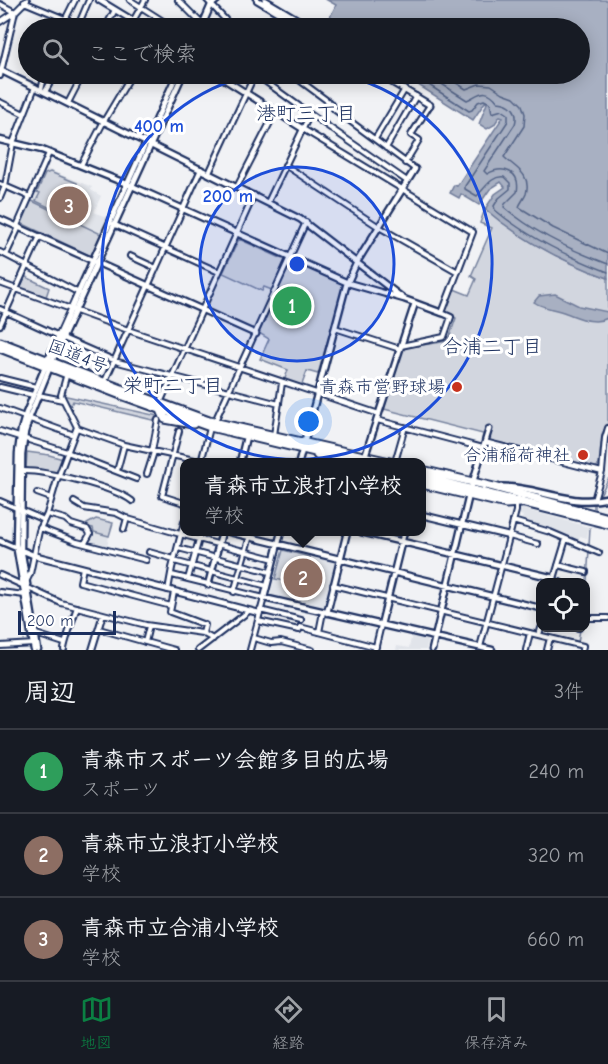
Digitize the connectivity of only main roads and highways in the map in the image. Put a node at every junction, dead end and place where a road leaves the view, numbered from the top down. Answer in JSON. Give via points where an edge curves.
{"nodes":[{"id":1,"x":0,"y":342,"type":"edge"},
{"id":2,"x":0,"y":348,"type":"edge"},
{"id":3,"x":49,"y":364,"type":"junction"},
{"id":4,"x":159,"y":407,"type":"junction"},
{"id":5,"x":213,"y":425,"type":"junction"},
{"id":6,"x":303,"y":447,"type":"junction"},
{"id":7,"x":315,"y":453,"type":"junction"},
{"id":8,"x":320,"y":458,"type":"edge"},
{"id":9,"x":338,"y":458,"type":"edge"},
{"id":10,"x":355,"y":458,"type":"edge"},
{"id":11,"x":426,"y":472,"type":"edge"},
{"id":12,"x":426,"y":478,"type":"edge"},
{"id":13,"x":426,"y":484,"type":"edge"},
{"id":14,"x":494,"y":487,"type":"junction"},
{"id":15,"x":471,"y":489,"type":"junction"},
{"id":16,"x":608,"y":498,"type":"edge"},
{"id":17,"x":526,"y":503,"type":"junction"},
{"id":18,"x":608,"y":518,"type":"edge"},
{"id":19,"x":608,"y":524,"type":"edge"}],
"edges":[{"from":1,"to":3,"type":"highway","name":"国道4号"},
{"from":2,"to":3,"type":"highway","name":"国道4号"},
{"from":3,"to":4,"type":"highway","name":"国道4号"},
{"from":4,"to":5,"type":"highway","name":"国道4号"},
{"from":4,"to":5,"type":"highway","name":"国道4号"},
{"from":5,"to":6,"type":"highway","name":"国道4号","via":[[246,437]]},
{"from":5,"to":6,"type":"highway","name":"国道4号","via":[[274,436]]},
{"from":6,"to":7,"type":"highway","name":"国道4号"},
{"from":6,"to":10,"type":"highway","name":"国道4号"},
{"from":7,"to":8,"type":"highway"},
{"from":7,"to":9,"type":"highway","name":"国道4号"},
{"from":11,"to":15,"type":"highway"},
{"from":12,"to":15,"type":"highway"},
{"from":13,"to":15,"type":"highway"},
{"from":14,"to":15,"type":"highway"},
{"from":14,"to":16,"type":"main road","via":[[566,500]]},
{"from":14,"to":18,"type":"highway"},
{"from":15,"to":17,"type":"highway"},
{"from":15,"to":17,"type":"highway","via":[[506,504]]},
{"from":17,"to":19,"type":"highway"}]}
